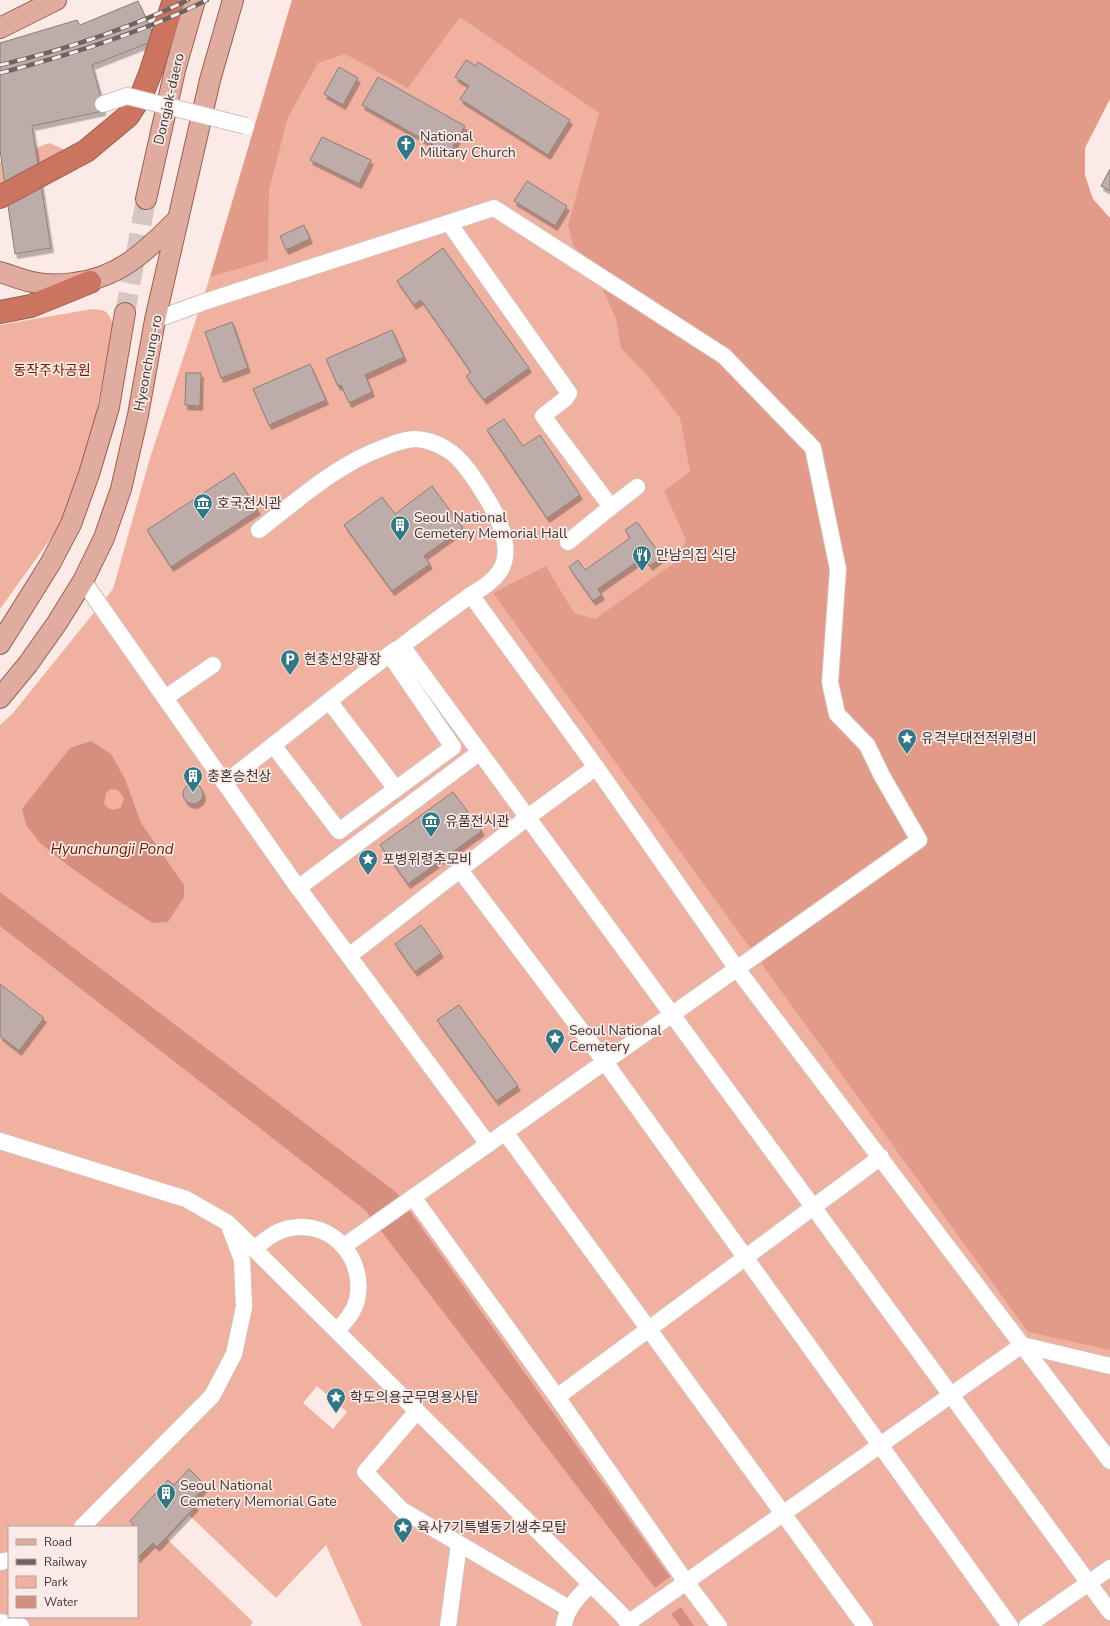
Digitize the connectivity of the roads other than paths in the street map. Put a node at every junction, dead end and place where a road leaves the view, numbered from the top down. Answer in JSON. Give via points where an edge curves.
{"nodes":[{"id":1,"x":56,"y":0,"type":"edge"},
{"id":2,"x":174,"y":0,"type":"edge"},
{"id":3,"x":195,"y":0,"type":"edge"},
{"id":4,"x":233,"y":0,"type":"edge"},
{"id":5,"x":0,"y":28,"type":"edge"},
{"id":6,"x":104,"y":104,"type":"dead end"},
{"id":7,"x":246,"y":126,"type":"dead end"},
{"id":8,"x":0,"y":197,"type":"edge"},
{"id":9,"x":146,"y":199,"type":"tunnel mouth"},
{"id":10,"x":178,"y":219,"type":"junction"},
{"id":11,"x":449,"y":223,"type":"junction"},
{"id":12,"x":0,"y":272,"type":"edge"},
{"id":13,"x":90,"y":282,"type":"junction"},
{"id":14,"x":0,"y":312,"type":"edge"},
{"id":15,"x":125,"y":313,"type":"tunnel mouth"},
{"id":16,"x":155,"y":320,"type":"junction"},
{"id":17,"x":637,"y":487,"type":"dead end"},
{"id":18,"x":611,"y":507,"type":"junction"},
{"id":19,"x":259,"y":530,"type":"dead end"},
{"id":20,"x":568,"y":542,"type":"dead end"},
{"id":21,"x":83,"y":581,"type":"junction"},
{"id":22,"x":471,"y":595,"type":"junction"},
{"id":23,"x":0,"y":644,"type":"edge"},
{"id":24,"x":396,"y":650,"type":"junction"},
{"id":25,"x":213,"y":665,"type":"dead end"},
{"id":26,"x":0,"y":698,"type":"edge"},
{"id":27,"x":165,"y":698,"type":"junction"},
{"id":28,"x":329,"y":701,"type":"junction"},
{"id":29,"x":273,"y":746,"type":"junction"},
{"id":30,"x":480,"y":752,"type":"junction"},
{"id":31,"x":596,"y":768,"type":"junction"},
{"id":32,"x":225,"y":783,"type":"junction"},
{"id":33,"x":396,"y":790,"type":"junction"},
{"id":34,"x":528,"y":817,"type":"junction"},
{"id":35,"x":460,"y":870,"type":"junction"},
{"id":36,"x":298,"y":888,"type":"junction"},
{"id":37,"x":349,"y":956,"type":"junction"},
{"id":38,"x":737,"y":969,"type":"junction"},
{"id":39,"x":673,"y":1014,"type":"junction"},
{"id":40,"x":605,"y":1062,"type":"junction"},
{"id":41,"x":505,"y":1132,"type":"junction"},
{"id":42,"x":0,"y":1141,"type":"edge"},
{"id":43,"x":488,"y":1144,"type":"junction"},
{"id":44,"x":881,"y":1157,"type":"junction"},
{"id":45,"x":413,"y":1197,"type":"junction"},
{"id":46,"x":814,"y":1207,"type":"junction"},
{"id":47,"x":228,"y":1223,"type":"junction"},
{"id":48,"x":344,"y":1246,"type":"junction"},
{"id":49,"x":254,"y":1249,"type":"junction"},
{"id":50,"x":746,"y":1258,"type":"junction"},
{"id":51,"x":650,"y":1329,"type":"junction"},
{"id":52,"x":337,"y":1331,"type":"junction"},
{"id":53,"x":1022,"y":1345,"type":"junction"},
{"id":54,"x":1110,"y":1366,"type":"edge"},
{"id":55,"x":952,"y":1395,"type":"junction"},
{"id":56,"x":557,"y":1397,"type":"junction"},
{"id":57,"x":417,"y":1411,"type":"junction"},
{"id":58,"x":880,"y":1445,"type":"junction"},
{"id":59,"x":1110,"y":1461,"type":"edge"},
{"id":60,"x":784,"y":1513,"type":"junction"},
{"id":61,"x":83,"y":1526,"type":"edge"},
{"id":62,"x":459,"y":1544,"type":"junction"},
{"id":63,"x":1110,"y":1568,"type":"edge"},
{"id":64,"x":686,"y":1582,"type":"junction"},
{"id":65,"x":1089,"y":1583,"type":"junction"},
{"id":66,"x":590,"y":1585,"type":"junction"},
{"id":67,"x":570,"y":1609,"type":"junction"},
{"id":68,"x":1110,"y":1612,"type":"edge"},
{"id":69,"x":0,"y":1622,"type":"edge"},
{"id":70,"x":629,"y":1625,"type":"edge"},
{"id":71,"x":21,"y":1626,"type":"edge"},
{"id":72,"x":448,"y":1626,"type":"edge"},
{"id":73,"x":564,"y":1626,"type":"edge"},
{"id":74,"x":719,"y":1626,"type":"edge"},
{"id":75,"x":865,"y":1626,"type":"edge"},
{"id":76,"x":1010,"y":1626,"type":"edge"},
{"id":77,"x":1028,"y":1626,"type":"edge"}],
"edges":[{"from":1,"to":5,"type":"main road"},
{"from":2,"to":8,"type":"highway","via":[[150,74],[142,94],[128,116],[86,151]]},
{"from":3,"to":9,"type":"main road","name":"Dongjak-daero","via":[[175,70]]},
{"from":4,"to":10,"type":"main road","name":"Hyeonchung-ro","via":[[210,80]]},
{"from":6,"to":7,"type":"street","bridge":true,"via":[[127,96]]},
{"from":10,"to":13,"type":"main road","via":[[131,262],[114,273]]},
{"from":10,"to":16,"type":"main road","name":"Hyeonchung-ro"},
{"from":11,"to":16,"type":"street"},
{"from":11,"to":18,"type":"street","via":[[569,393],[543,416]]},
{"from":11,"to":38,"type":"street","via":[[494,208],[724,356],[813,448],[838,570],[830,682],[837,714],[867,745],[919,840]]},
{"from":12,"to":13,"type":"main road","via":[[32,282],[61,285]]},
{"from":13,"to":14,"type":"highway","via":[[31,306]]},
{"from":15,"to":23,"type":"main road","via":[[109,408],[71,524],[50,564]]},
{"from":16,"to":21,"type":"main road","name":"Hyeonchung-ro","via":[[138,415],[121,489],[104,538]]},
{"from":17,"to":18,"type":"street"},
{"from":18,"to":20,"type":"street"},
{"from":19,"to":22,"type":"street","via":[[323,479],[363,456],[396,443],[414,439],[428,441],[446,448],[463,465],[499,518],[505,537],[502,569],[492,582]]},
{"from":21,"to":26,"type":"main road","name":"Hyeonchung-ro","via":[[57,623]]},
{"from":21,"to":27,"type":"street"},
{"from":22,"to":24,"type":"street"},
{"from":22,"to":31,"type":"street"},
{"from":24,"to":28,"type":"street"},
{"from":24,"to":30,"type":"street"},
{"from":24,"to":33,"type":"street","via":[[453,747]]},
{"from":25,"to":27,"type":"street"},
{"from":27,"to":32,"type":"street"},
{"from":28,"to":29,"type":"street"},
{"from":28,"to":33,"type":"street"},
{"from":29,"to":32,"type":"street"},
{"from":29,"to":33,"type":"street","via":[[339,831]]},
{"from":30,"to":34,"type":"street"},
{"from":30,"to":36,"type":"street"},
{"from":31,"to":34,"type":"street"},
{"from":31,"to":38,"type":"street"},
{"from":32,"to":36,"type":"street"},
{"from":34,"to":35,"type":"street"},
{"from":34,"to":39,"type":"street"},
{"from":35,"to":37,"type":"street"},
{"from":35,"to":40,"type":"street"},
{"from":36,"to":37,"type":"street"},
{"from":37,"to":43,"type":"street"},
{"from":38,"to":39,"type":"street"},
{"from":38,"to":44,"type":"street"},
{"from":39,"to":40,"type":"street"},
{"from":39,"to":46,"type":"street"},
{"from":40,"to":41,"type":"street"},
{"from":40,"to":50,"type":"street"},
{"from":41,"to":43,"type":"street"},
{"from":41,"to":51,"type":"street"},
{"from":42,"to":47,"type":"street","via":[[186,1199]]},
{"from":43,"to":45,"type":"street"},
{"from":44,"to":46,"type":"street"},
{"from":44,"to":53,"type":"street"},
{"from":45,"to":48,"type":"street"},
{"from":45,"to":56,"type":"street"},
{"from":46,"to":50,"type":"street"},
{"from":46,"to":55,"type":"street"},
{"from":47,"to":49,"type":"street"},
{"from":47,"to":61,"type":"street","via":[[243,1268],[244,1307],[234,1354],[212,1396]]},
{"from":48,"to":49,"type":"street","via":[[328,1234],[309,1227],[291,1228],[273,1234]]},
{"from":48,"to":52,"type":"street","via":[[354,1262],[359,1282],[356,1302],[348,1319]]},
{"from":49,"to":52,"type":"street"},
{"from":50,"to":51,"type":"street"},
{"from":50,"to":58,"type":"street"},
{"from":51,"to":56,"type":"street"},
{"from":51,"to":60,"type":"street"},
{"from":52,"to":57,"type":"street"},
{"from":53,"to":54,"type":"street"},
{"from":53,"to":55,"type":"street"},
{"from":53,"to":59,"type":"street"},
{"from":55,"to":58,"type":"street"},
{"from":55,"to":65,"type":"street"},
{"from":56,"to":64,"type":"street"},
{"from":57,"to":62,"type":"street","via":[[365,1472],[402,1510]]},
{"from":57,"to":66,"type":"street"},
{"from":58,"to":60,"type":"street"},
{"from":58,"to":76,"type":"street"},
{"from":60,"to":64,"type":"street"},
{"from":60,"to":75,"type":"street"},
{"from":62,"to":67,"type":"street"},
{"from":62,"to":72,"type":"street"},
{"from":63,"to":65,"type":"street"},
{"from":64,"to":70,"type":"street"},
{"from":64,"to":74,"type":"street"},
{"from":65,"to":68,"type":"street"},
{"from":65,"to":77,"type":"street"},
{"from":66,"to":67,"type":"street","via":[[574,1601]]},
{"from":66,"to":70,"type":"street"},
{"from":67,"to":73,"type":"street","via":[[565,1617]]},
{"from":69,"to":71,"type":"street"}]}
